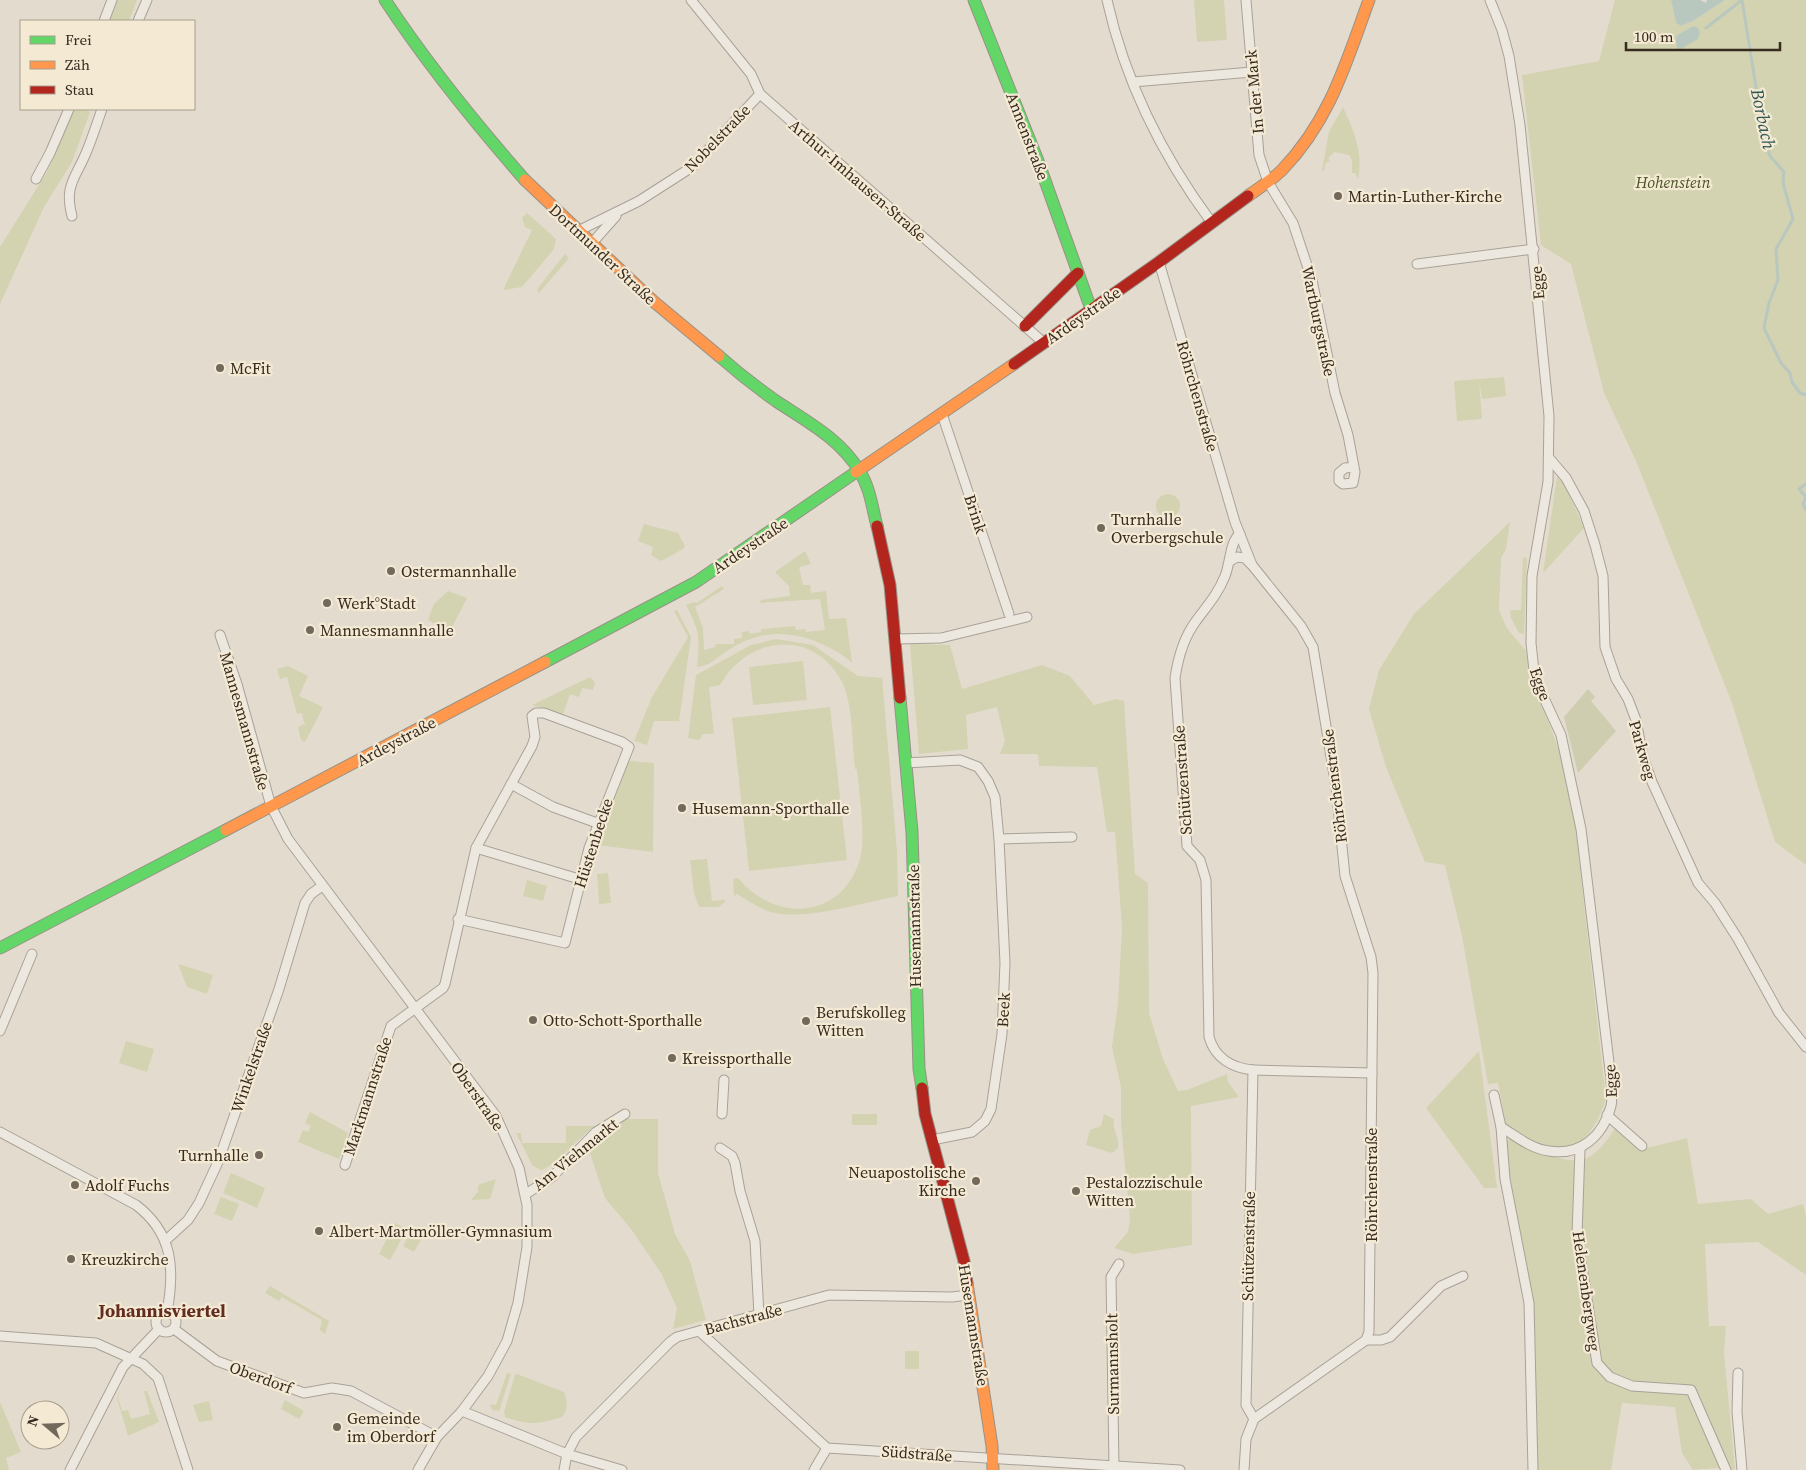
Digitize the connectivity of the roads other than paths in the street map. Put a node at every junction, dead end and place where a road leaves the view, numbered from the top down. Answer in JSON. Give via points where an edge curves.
{"nodes":[{"id":1,"x":112,"y":0,"type":"edge"},
{"id":2,"x":147,"y":0,"type":"edge"},
{"id":3,"x":386,"y":0,"type":"edge"},
{"id":4,"x":691,"y":0,"type":"edge"},
{"id":5,"x":974,"y":0,"type":"edge"},
{"id":6,"x":1107,"y":0,"type":"edge"},
{"id":7,"x":1246,"y":0,"type":"edge"},
{"id":8,"x":1368,"y":0,"type":"edge"},
{"id":9,"x":1491,"y":0,"type":"edge"},
{"id":10,"x":104,"y":20,"type":"edge"},
{"id":11,"x":138,"y":20,"type":"edge"},
{"id":12,"x":1252,"y":72,"type":"junction"},
{"id":13,"x":1133,"y":82,"type":"junction"},
{"id":14,"x":760,"y":94,"type":"junction"},
{"id":15,"x":69,"y":110,"type":"edge"},
{"id":16,"x":102,"y":110,"type":"edge"},
{"id":17,"x":36,"y":179,"type":"dead end"},
{"id":18,"x":1268,"y":182,"type":"junction"},
{"id":19,"x":621,"y":210,"type":"junction"},
{"id":20,"x":72,"y":216,"type":"dead end"},
{"id":21,"x":1212,"y":223,"type":"junction"},
{"id":22,"x":578,"y":231,"type":"junction"},
{"id":23,"x":592,"y":243,"type":"junction"},
{"id":24,"x":1534,"y":249,"type":"junction"},
{"id":25,"x":1159,"y":262,"type":"junction"},
{"id":26,"x":1417,"y":264,"type":"dead end"},
{"id":27,"x":1078,"y":273,"type":"junction"},
{"id":28,"x":1091,"y":309,"type":"junction"},
{"id":29,"x":1025,"y":326,"type":"junction"},
{"id":30,"x":1044,"y":342,"type":"junction"},
{"id":31,"x":942,"y":414,"type":"junction"},
{"id":32,"x":1550,"y":459,"type":"junction"},
{"id":33,"x":1354,"y":467,"type":"dead end"},
{"id":34,"x":859,"y":470,"type":"junction"},
{"id":35,"x":1240,"y":534,"type":"junction"},
{"id":36,"x":1230,"y":561,"type":"junction"},
{"id":37,"x":1252,"y":565,"type":"junction"},
{"id":38,"x":1009,"y":614,"type":"dead end"},
{"id":39,"x":1027,"y":616,"type":"dead end"},
{"id":40,"x":220,"y":635,"type":"dead end"},
{"id":41,"x":895,"y":639,"type":"junction"},
{"id":42,"x":629,"y":746,"type":"joint"},
{"id":43,"x":905,"y":763,"type":"junction"},
{"id":44,"x":511,"y":784,"type":"junction"},
{"id":45,"x":271,"y":806,"type":"junction"},
{"id":46,"x":597,"y":823,"type":"junction"},
{"id":47,"x":1072,"y":837,"type":"dead end"},
{"id":48,"x":999,"y":839,"type":"junction"},
{"id":49,"x":476,"y":848,"type":"junction"},
{"id":50,"x":579,"y":879,"type":"junction"},
{"id":51,"x":322,"y":886,"type":"junction"},
{"id":52,"x":458,"y":919,"type":"junction"},
{"id":53,"x":3,"y":946,"type":"edge"},
{"id":54,"x":32,"y":954,"type":"dead end"},
{"id":55,"x":414,"y":1009,"type":"junction"},
{"id":56,"x":0,"y":1031,"type":"edge"},
{"id":57,"x":1806,"y":1047,"type":"edge"},
{"id":58,"x":1252,"y":1070,"type":"junction"},
{"id":59,"x":1372,"y":1073,"type":"junction"},
{"id":60,"x":724,"y":1080,"type":"dead end"},
{"id":61,"x":1494,"y":1094,"type":"dead end"},
{"id":62,"x":624,"y":1114,"type":"dead end"},
{"id":63,"x":722,"y":1114,"type":"dead end"},
{"id":64,"x":1607,"y":1114,"type":"junction"},
{"id":65,"x":1501,"y":1127,"type":"junction"},
{"id":66,"x":0,"y":1132,"type":"edge"},
{"id":67,"x":932,"y":1140,"type":"junction"},
{"id":68,"x":1642,"y":1146,"type":"dead end"},
{"id":69,"x":720,"y":1148,"type":"dead end"},
{"id":70,"x":1580,"y":1149,"type":"junction"},
{"id":71,"x":345,"y":1165,"type":"dead end"},
{"id":72,"x":526,"y":1194,"type":"junction"},
{"id":73,"x":165,"y":1241,"type":"junction"},
{"id":74,"x":1119,"y":1264,"type":"dead end"},
{"id":75,"x":1462,"y":1276,"type":"dead end"},
{"id":76,"x":969,"y":1295,"type":"junction"},
{"id":77,"x":167,"y":1312,"type":"junction"},
{"id":78,"x":759,"y":1314,"type":"junction"},
{"id":79,"x":159,"y":1329,"type":"junction"},
{"id":80,"x":174,"y":1329,"type":"junction"},
{"id":81,"x":699,"y":1331,"type":"junction"},
{"id":82,"x":0,"y":1336,"type":"edge"},
{"id":83,"x":1366,"y":1340,"type":"junction"},
{"id":84,"x":131,"y":1358,"type":"junction"},
{"id":85,"x":1738,"y":1373,"type":"dead end"},
{"id":86,"x":462,"y":1411,"type":"junction"},
{"id":87,"x":1254,"y":1419,"type":"junction"},
{"id":88,"x":437,"y":1437,"type":"junction"},
{"id":89,"x":827,"y":1448,"type":"junction"},
{"id":90,"x":568,"y":1454,"type":"junction"},
{"id":91,"x":993,"y":1458,"type":"junction"},
{"id":92,"x":1114,"y":1467,"type":"junction"},
{"id":93,"x":70,"y":1470,"type":"edge"},
{"id":94,"x":188,"y":1470,"type":"edge"},
{"id":95,"x":418,"y":1470,"type":"edge"},
{"id":96,"x":564,"y":1470,"type":"edge"},
{"id":97,"x":622,"y":1470,"type":"edge"},
{"id":98,"x":814,"y":1470,"type":"edge"},
{"id":99,"x":993,"y":1470,"type":"edge"},
{"id":100,"x":1180,"y":1470,"type":"edge"},
{"id":101,"x":1244,"y":1470,"type":"edge"},
{"id":102,"x":1533,"y":1470,"type":"edge"},
{"id":103,"x":1726,"y":1470,"type":"edge"},
{"id":104,"x":1742,"y":1470,"type":"edge"}],
"edges":[{"from":1,"to":10,"type":"street"},
{"from":2,"to":11,"type":"street"},
{"from":3,"to":22,"type":"main road","name":"Dortmunder Straße","via":[[411,40],[491,142],[535,191]]},
{"from":4,"to":14,"type":"street","name":"Arthur-Imhausen-Straße","via":[[751,74]]},
{"from":5,"to":27,"type":"main road","name":"Annenstraße"},
{"from":6,"to":13,"type":"street"},
{"from":7,"to":12,"type":"street","name":"In der Mark"},
{"from":8,"to":18,"type":"main road","name":"Ardeystraße","via":[[1341,78],[1321,121],[1296,154]]},
{"from":9,"to":24,"type":"street","name":"Egge","via":[[1509,56]]},
{"from":12,"to":13,"type":"street"},
{"from":12,"to":18,"type":"street","name":"In der Mark","via":[[1259,155]]},
{"from":13,"to":21,"type":"street","via":[[1167,156]]},
{"from":14,"to":19,"type":"street","name":"Nobelstraße","via":[[692,167]]},
{"from":14,"to":29,"type":"street","name":"Arthur-Imhausen-Straße"},
{"from":15,"to":17,"type":"street"},
{"from":16,"to":20,"type":"street","via":[[70,184],[68,197]]},
{"from":18,"to":21,"type":"main road","name":"Ardeystraße"},
{"from":18,"to":33,"type":"street","name":"Wartburgstraße","via":[[1302,244]]},
{"from":19,"to":22,"type":"street","name":"Nobelstraße"},
{"from":19,"to":23,"type":"street","name":"Nobelstraße"},
{"from":21,"to":25,"type":"main road","name":"Ardeystraße"},
{"from":22,"to":23,"type":"main road","name":"Dortmunder Straße"},
{"from":23,"to":34,"type":"main road","name":"Dortmunder Straße","via":[[653,301],[733,368],[824,432],[846,452]]},
{"from":24,"to":26,"type":"street","name":"Egge"},
{"from":24,"to":32,"type":"street","name":"Egge"},
{"from":25,"to":28,"type":"main road","name":"Ardeystraße"},
{"from":25,"to":35,"type":"street","name":"Röhrchenstraße"},
{"from":27,"to":28,"type":"main road","name":"Annenstraße"},
{"from":27,"to":29,"type":"main road"},
{"from":28,"to":30,"type":"main road","name":"Ardeystraße"},
{"from":29,"to":30,"type":"street","name":"Arthur-Imhausen-Straße"},
{"from":30,"to":31,"type":"main road","name":"Ardeystraße"},
{"from":31,"to":34,"type":"main road","name":"Ardeystraße"},
{"from":31,"to":38,"type":"street","name":"Brink"},
{"from":32,"to":57,"type":"street","name":"Parkweg","via":[[1571,486],[1584,511],[1603,576],[1607,654],[1636,720],[1652,782],[1698,883],[1738,939],[1779,1013]]},
{"from":32,"to":64,"type":"street","name":"Egge","via":[[1532,576],[1531,643],[1538,685],[1561,734],[1582,834],[1611,1079],[1611,1105]]},
{"from":34,"to":41,"type":"main road","name":"Husemannstraße","via":[[869,492],[881,541],[890,585]]},
{"from":34,"to":45,"type":"main road","name":"Ardeystraße","via":[[696,582]]},
{"from":35,"to":36,"type":"street","name":"Schützenstraße","via":[[1235,539]]},
{"from":35,"to":37,"type":"street","name":"Röhrchenstraße"},
{"from":36,"to":37,"type":"street","via":[[1237,557],[1245,558]]},
{"from":36,"to":58,"type":"street","name":"Schützenstraße","via":[[1219,590],[1187,636],[1175,678],[1187,846],[1200,860],[1206,880],[1209,1037],[1221,1058],[1236,1067]]},
{"from":37,"to":59,"type":"street","name":"Röhrchenstraße","via":[[1301,626],[1313,647],[1336,787],[1345,876],[1371,957]]},
{"from":39,"to":41,"type":"street","via":[[941,638]]},
{"from":40,"to":45,"type":"street","name":"Mannesmannstraße"},
{"from":41,"to":43,"type":"main road","name":"Husemannstraße"},
{"from":42,"to":44,"type":"street","name":"Markmannstraße","via":[[544,713],[536,713],[532,716],[535,737]]},
{"from":42,"to":46,"type":"street","name":"Hüstenbecke"},
{"from":43,"to":48,"type":"street","name":"Beek","via":[[960,760],[978,767],[994,797]]},
{"from":43,"to":67,"type":"main road","name":"Husemannstraße","via":[[912,832],[917,1054]]},
{"from":44,"to":46,"type":"street","via":[[552,807]]},
{"from":44,"to":49,"type":"street","name":"Markmannstraße"},
{"from":45,"to":51,"type":"street","name":"Oberstraße","via":[[288,839]]},
{"from":45,"to":53,"type":"main road","name":"Ardeystraße"},
{"from":46,"to":50,"type":"street","name":"Hüstenbecke"},
{"from":47,"to":48,"type":"street"},
{"from":48,"to":67,"type":"street","name":"Beek","via":[[1005,963],[1002,1028],[991,1109],[985,1121],[972,1132]]},
{"from":49,"to":50,"type":"street"},
{"from":49,"to":52,"type":"street","name":"Markmannstraße"},
{"from":50,"to":52,"type":"street","name":"Hüstenbecke","via":[[565,943]]},
{"from":51,"to":55,"type":"street","name":"Oberstraße"},
{"from":51,"to":73,"type":"street","name":"Winkelstraße","via":[[310,894],[305,903],[279,989],[210,1179],[188,1220]]},
{"from":52,"to":55,"type":"street","name":"Markmannstraße","via":[[445,984]]},
{"from":54,"to":56,"type":"street"},
{"from":55,"to":71,"type":"street","name":"Markmannstraße","via":[[388,1031]]},
{"from":55,"to":72,"type":"street","name":"Oberstraße","via":[[496,1116],[517,1161]]},
{"from":58,"to":59,"type":"street","name":"Schützenstraße"},
{"from":58,"to":87,"type":"street","name":"Schützenstraße","via":[[1246,1405]]},
{"from":59,"to":83,"type":"street","name":"Röhrchenstraße","via":[[1370,1326]]},
{"from":60,"to":63,"type":"street"},
{"from":61,"to":65,"type":"street"},
{"from":62,"to":72,"type":"street","name":"Am Viehmarkt","via":[[596,1132],[552,1178]]},
{"from":64,"to":68,"type":"street","name":"Egge"},
{"from":64,"to":70,"type":"street","name":"Egge","via":[[1594,1136]]},
{"from":65,"to":70,"type":"street","via":[[1528,1144],[1548,1151]]},
{"from":65,"to":102,"type":"street","via":[[1505,1179],[1529,1303]]},
{"from":66,"to":73,"type":"street","via":[[136,1204],[154,1221]]},
{"from":67,"to":76,"type":"main road","name":"Husemannstraße","via":[[958,1237]]},
{"from":69,"to":78,"type":"street","via":[[732,1156],[735,1163],[755,1241]]},
{"from":70,"to":103,"type":"street","name":"Helenenbergweg","via":[[1577,1235],[1597,1364],[1610,1377],[1632,1386],[1691,1390]]},
{"from":72,"to":86,"type":"street","name":"Oberstraße","via":[[527,1246],[514,1319],[496,1362]]},
{"from":73,"to":77,"type":"street","via":[[171,1271]]},
{"from":74,"to":92,"type":"street","name":"Surmannsholt","via":[[1110,1277]]},
{"from":75,"to":83,"type":"street","via":[[1441,1286],[1390,1337]]},
{"from":76,"to":78,"type":"street","name":"Bachstraße","via":[[829,1295]]},
{"from":76,"to":91,"type":"main road","name":"Husemannstraße"},
{"from":77,"to":79,"type":"street","via":[[157,1318]]},
{"from":77,"to":80,"type":"street","via":[[176,1320]]},
{"from":78,"to":81,"type":"street","name":"Bachstraße"},
{"from":79,"to":80,"type":"street","via":[[168,1332]]},
{"from":79,"to":84,"type":"street"},
{"from":80,"to":88,"type":"street","name":"Oberdorf","via":[[217,1361],[304,1393],[332,1388],[351,1391]]},
{"from":81,"to":89,"type":"street"},
{"from":81,"to":90,"type":"street","name":"Bachstraße","via":[[670,1342],[576,1437]]},
{"from":82,"to":84,"type":"street","via":[[96,1343]]},
{"from":83,"to":87,"type":"street"},
{"from":84,"to":93,"type":"street","via":[[123,1367]]},
{"from":84,"to":94,"type":"street","via":[[158,1378]]},
{"from":85,"to":104,"type":"street","via":[[1737,1412]]},
{"from":86,"to":88,"type":"street","name":"Oberstraße"},
{"from":86,"to":90,"type":"street"},
{"from":87,"to":101,"type":"street","via":[[1246,1439]]},
{"from":88,"to":95,"type":"street","name":"Oberstraße"},
{"from":89,"to":91,"type":"street","name":"Südstraße"},
{"from":89,"to":98,"type":"street"},
{"from":90,"to":96,"type":"street","name":"Bachstraße"},
{"from":90,"to":97,"type":"street"},
{"from":91,"to":92,"type":"street","name":"Südstraße"},
{"from":91,"to":99,"type":"main road","name":"Husemannstraße"},
{"from":92,"to":100,"type":"street","name":"Südstraße"}]}
